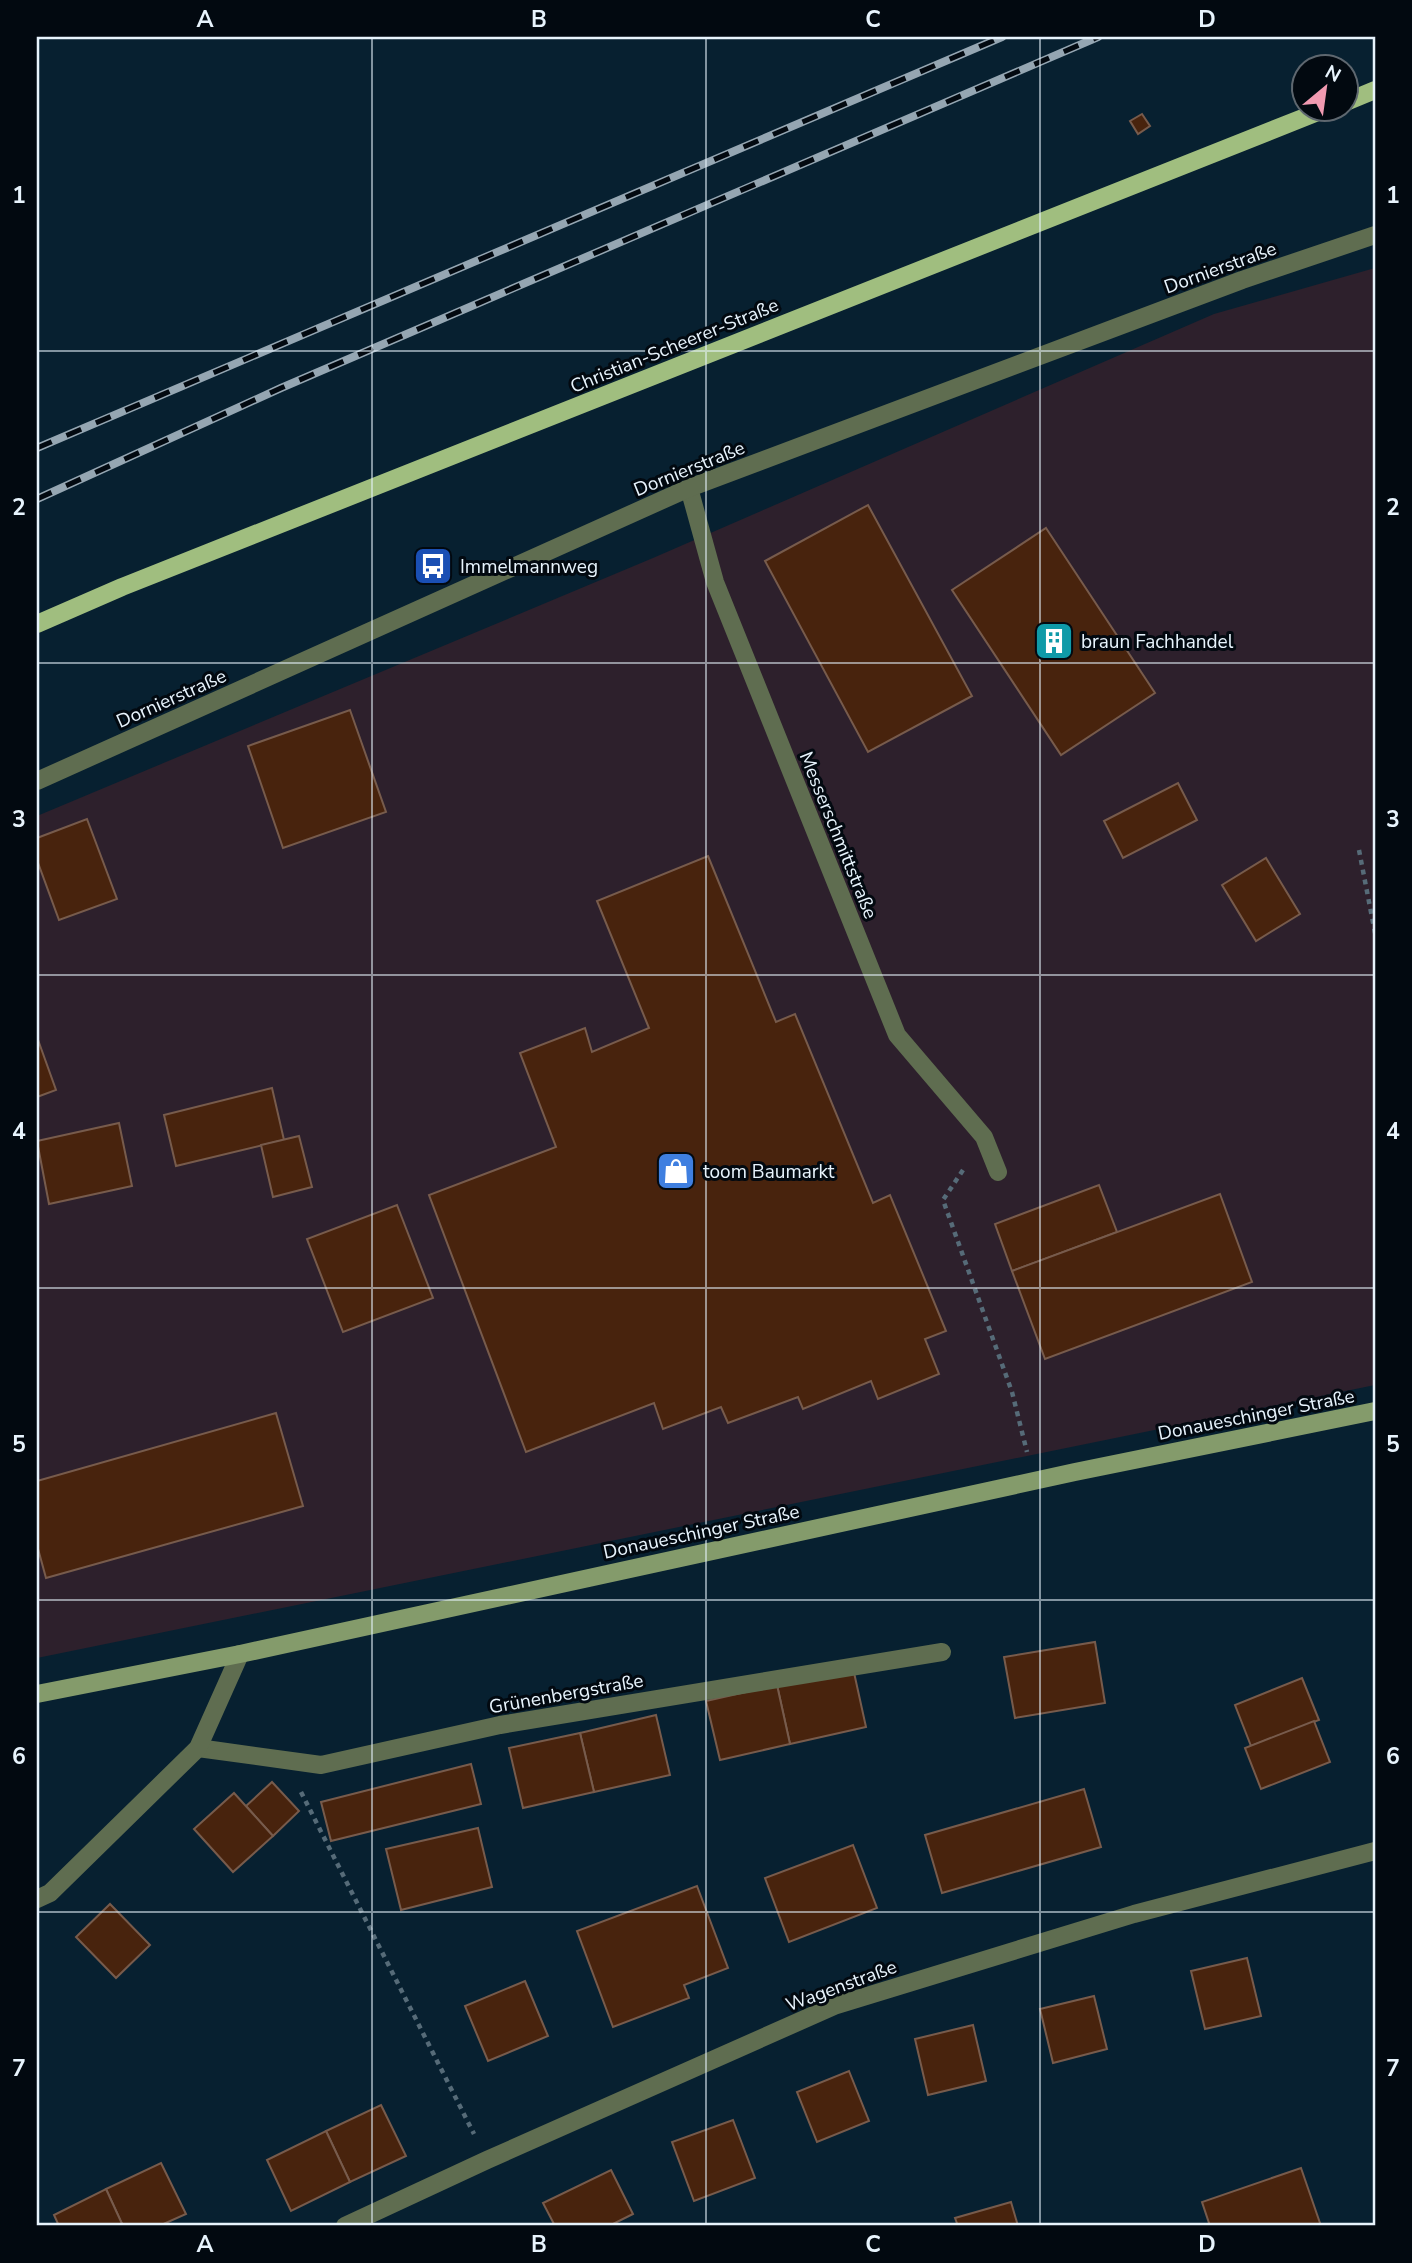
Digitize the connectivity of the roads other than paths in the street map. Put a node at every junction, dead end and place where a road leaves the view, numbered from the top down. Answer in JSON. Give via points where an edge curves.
{"nodes":[{"id":1,"x":1293,"y":122,"type":"edge"},
{"id":2,"x":1375,"y":235,"type":"edge"},
{"id":3,"x":689,"y":488,"type":"junction"},
{"id":4,"x":37,"y":624,"type":"edge"},
{"id":5,"x":37,"y":781,"type":"edge"},
{"id":6,"x":998,"y":1172,"type":"dead end"},
{"id":7,"x":1375,"y":1411,"type":"edge"},
{"id":8,"x":942,"y":1652,"type":"dead end"},
{"id":9,"x":240,"y":1654,"type":"junction"},
{"id":10,"x":37,"y":1694,"type":"edge"},
{"id":11,"x":198,"y":1748,"type":"junction"},
{"id":12,"x":1375,"y":1851,"type":"edge"},
{"id":13,"x":37,"y":1899,"type":"edge"},
{"id":14,"x":345,"y":2226,"type":"edge"}],
"edges":[{"from":1,"to":4,"type":"main road","name":"Christian-Scheerer-Straße"},
{"from":2,"to":3,"type":"street","name":"Dornierstraße","via":[[1242,280]]},
{"from":3,"to":5,"type":"street","name":"Dornierstraße"},
{"from":3,"to":6,"type":"street","name":"Messerschmittstraße","via":[[715,582],[897,1035],[984,1138]]},
{"from":7,"to":9,"type":"street","name":"Donaueschinger Straße","via":[[1034,1480]]},
{"from":8,"to":11,"type":"street","name":"Grünenbergstraße","via":[[500,1725],[321,1765]]},
{"from":9,"to":10,"type":"street","name":"Donaueschinger Straße"},
{"from":9,"to":11,"type":"street"},
{"from":11,"to":13,"type":"street","via":[[50,1893]]},
{"from":12,"to":14,"type":"street","name":"Wagenstraße","via":[[1134,1914],[834,2006]]}]}
